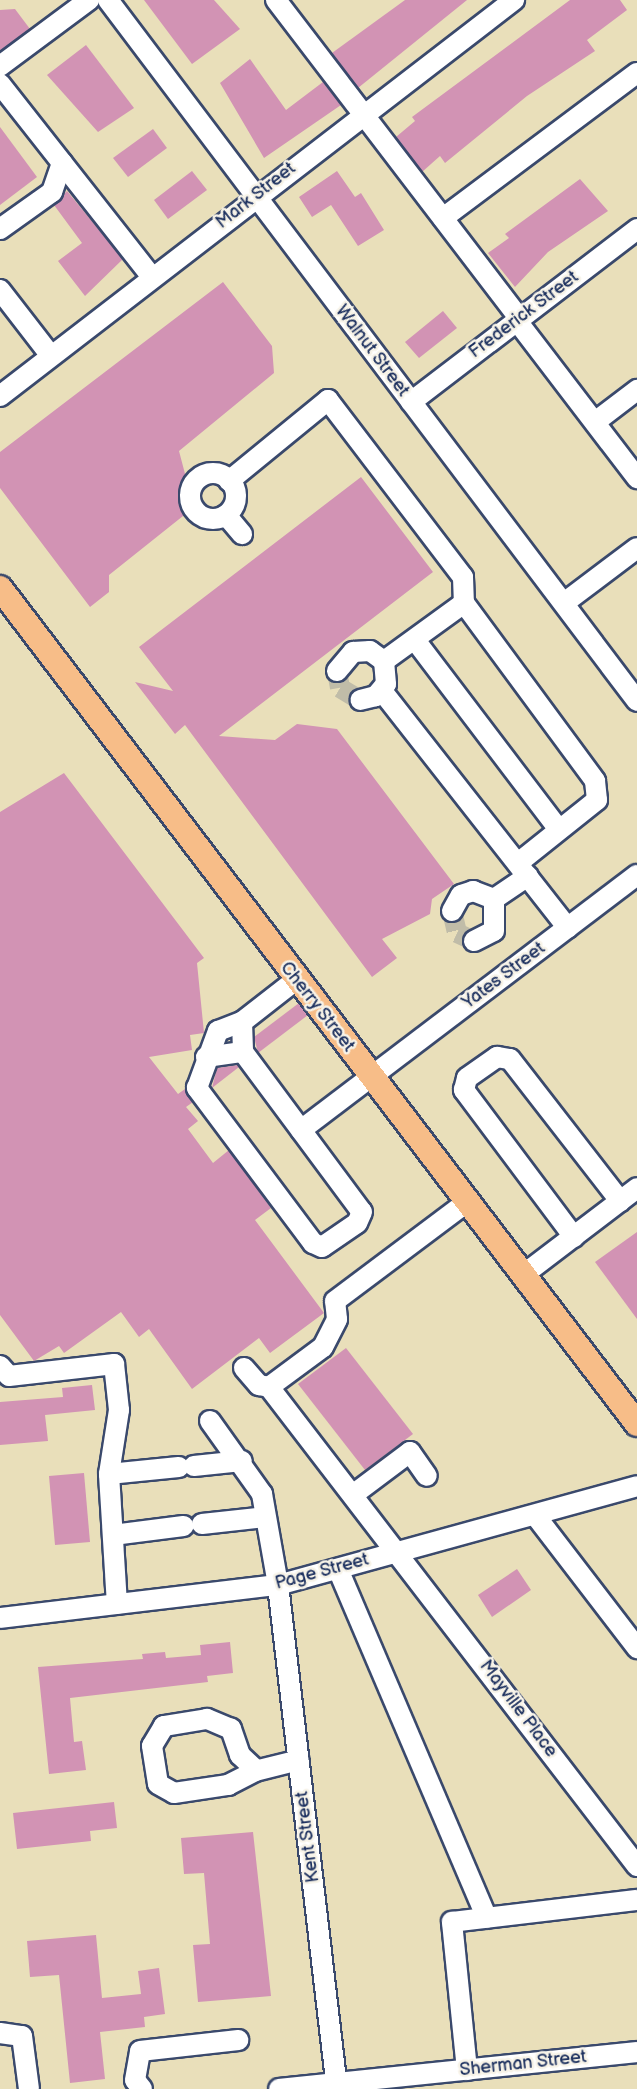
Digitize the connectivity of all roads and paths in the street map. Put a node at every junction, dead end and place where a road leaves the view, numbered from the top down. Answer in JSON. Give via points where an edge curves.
{"nodes":[{"id":1,"x":89,"y":0,"type":"edge"},
{"id":2,"x":108,"y":0,"type":"edge"},
{"id":3,"x":276,"y":0,"type":"edge"},
{"id":4,"x":514,"y":0,"type":"edge"},
{"id":5,"x":0,"y":66,"type":"edge"},
{"id":6,"x":637,"y":73,"type":"edge"},
{"id":7,"x":0,"y":84,"type":"edge"},
{"id":8,"x":363,"y":114,"type":"junction"},
{"id":9,"x":62,"y":163,"type":"junction"},
{"id":10,"x":255,"y":196,"type":"junction"},
{"id":11,"x":442,"y":218,"type":"junction"},
{"id":12,"x":0,"y":229,"type":"edge"},
{"id":13,"x":637,"y":229,"type":"edge"},
{"id":14,"x":152,"y":278,"type":"junction"},
{"id":15,"x":0,"y":290,"type":"edge"},
{"id":16,"x":518,"y":320,"type":"junction"},
{"id":17,"x":51,"y":356,"type":"junction"},
{"id":18,"x":637,"y":390,"type":"edge"},
{"id":19,"x":0,"y":396,"type":"edge"},
{"id":20,"x":411,"y":402,"type":"junction"},
{"id":21,"x":594,"y":422,"type":"junction"},
{"id":22,"x":637,"y":478,"type":"edge"},
{"id":23,"x":229,"y":481,"type":"junction"},
{"id":24,"x":226,"y":515,"type":"junction"},
{"id":25,"x":242,"y":534,"type":"dead end"},
{"id":26,"x":637,"y":548,"type":"edge"},
{"id":27,"x":0,"y":588,"type":"edge"},
{"id":28,"x":464,"y":603,"type":"junction"},
{"id":29,"x":564,"y":603,"type":"junction"},
{"id":30,"x":415,"y":640,"type":"junction"},
{"id":31,"x":384,"y":661,"type":"junction"},
{"id":32,"x":337,"y":671,"type":"dead end"},
{"id":33,"x":382,"y":691,"type":"junction"},
{"id":34,"x":360,"y":700,"type":"dead end"},
{"id":35,"x":637,"y":700,"type":"edge"},
{"id":36,"x":559,"y":830,"type":"junction"},
{"id":37,"x":523,"y":869,"type":"junction"},
{"id":38,"x":637,"y":875,"type":"edge"},
{"id":39,"x":494,"y":899,"type":"junction"},
{"id":40,"x":452,"y":911,"type":"dead end"},
{"id":41,"x":567,"y":928,"type":"junction"},
{"id":42,"x":474,"y":941,"type":"dead end"},
{"id":43,"x":296,"y":980,"type":"junction"},
{"id":44,"x":242,"y":1022,"type":"junction"},
{"id":45,"x":243,"y":1052,"type":"junction"},
{"id":46,"x":206,"y":1057,"type":"junction"},
{"id":47,"x":371,"y":1077,"type":"junction"},
{"id":48,"x":301,"y":1130,"type":"junction"},
{"id":49,"x":637,"y":1188,"type":"edge"},
{"id":50,"x":620,"y":1201,"type":"junction"},
{"id":51,"x":467,"y":1202,"type":"junction"},
{"id":52,"x":574,"y":1237,"type":"junction"},
{"id":53,"x":523,"y":1275,"type":"junction"},
{"id":54,"x":0,"y":1366,"type":"edge"},
{"id":55,"x":244,"y":1368,"type":"dead end"},
{"id":56,"x":269,"y":1387,"type":"junction"},
{"id":57,"x":210,"y":1421,"type":"dead end"},
{"id":58,"x":637,"y":1424,"type":"edge"},
{"id":59,"x":242,"y":1461,"type":"junction"},
{"id":60,"x":109,"y":1474,"type":"junction"},
{"id":61,"x":427,"y":1476,"type":"dead end"},
{"id":62,"x":637,"y":1486,"type":"edge"},
{"id":63,"x":354,"y":1494,"type":"junction"},
{"id":64,"x":535,"y":1515,"type":"junction"},
{"id":65,"x":266,"y":1516,"type":"junction"},
{"id":66,"x":113,"y":1535,"type":"junction"},
{"id":67,"x":400,"y":1552,"type":"junction"},
{"id":68,"x":338,"y":1569,"type":"junction"},
{"id":69,"x":279,"y":1585,"type":"junction"},
{"id":70,"x":117,"y":1604,"type":"junction"},
{"id":71,"x":0,"y":1618,"type":"edge"},
{"id":72,"x":637,"y":1648,"type":"edge"},
{"id":73,"x":299,"y":1760,"type":"junction"},
{"id":74,"x":256,"y":1770,"type":"junction"},
{"id":75,"x":637,"y":1866,"type":"edge"},
{"id":76,"x":637,"y":1900,"type":"edge"},
{"id":77,"x":488,"y":1918,"type":"junction"},
{"id":78,"x":0,"y":2033,"type":"edge"},
{"id":79,"x":238,"y":2040,"type":"dead end"},
{"id":80,"x":637,"y":2052,"type":"edge"},
{"id":81,"x":467,"y":2070,"type":"junction"},
{"id":82,"x":337,"y":2086,"type":"edge"},
{"id":83,"x":29,"y":2089,"type":"edge"},
{"id":84,"x":142,"y":2089,"type":"edge"},
{"id":85,"x":279,"y":2089,"type":"edge"}],
"edges":[{"from":1,"to":5,"type":"street"},
{"from":2,"to":10,"type":"street","name":"Walnut Street"},
{"from":3,"to":8,"type":"street"},
{"from":4,"to":8,"type":"street","name":"Mark Street"},
{"from":6,"to":11,"type":"street"},
{"from":7,"to":9,"type":"street"},
{"from":8,"to":10,"type":"street","name":"Mark Street"},
{"from":8,"to":11,"type":"street"},
{"from":9,"to":12,"type":"street","via":[[51,192]]},
{"from":9,"to":14,"type":"street"},
{"from":10,"to":14,"type":"street","name":"Mark Street"},
{"from":10,"to":20,"type":"street","name":"Walnut Street"},
{"from":11,"to":16,"type":"street"},
{"from":13,"to":16,"type":"street","name":"Frederick Street"},
{"from":14,"to":17,"type":"street","name":"Mark Street"},
{"from":15,"to":17,"type":"street"},
{"from":16,"to":20,"type":"street","name":"Frederick Street"},
{"from":16,"to":21,"type":"street"},
{"from":17,"to":19,"type":"street","name":"Mark Street"},
{"from":18,"to":21,"type":"street"},
{"from":20,"to":29,"type":"street","name":"Walnut Street"},
{"from":21,"to":22,"type":"street"},
{"from":23,"to":24,"type":"street","via":[[236,496]]},
{"from":23,"to":24,"type":"street","via":[[204,475],[190,492],[192,507],[204,518]]},
{"from":23,"to":28,"type":"street","via":[[328,400],[463,577]]},
{"from":24,"to":25,"type":"street"},
{"from":26,"to":29,"type":"street"},
{"from":27,"to":43,"type":"main road","name":"Cherry Street"},
{"from":28,"to":30,"type":"street"},
{"from":28,"to":36,"type":"street","via":[[595,781],[597,800]]},
{"from":29,"to":35,"type":"street","name":"Walnut Street"},
{"from":30,"to":31,"type":"street"},
{"from":30,"to":36,"type":"street"},
{"from":31,"to":32,"type":"street","via":[[361,650],[346,656]]},
{"from":31,"to":33,"type":"street","via":[[388,676]]},
{"from":33,"to":34,"type":"street"},
{"from":33,"to":37,"type":"street"},
{"from":36,"to":37,"type":"street"},
{"from":37,"to":39,"type":"street"},
{"from":37,"to":41,"type":"street"},
{"from":38,"to":41,"type":"street","name":"Yates Street"},
{"from":39,"to":40,"type":"street","via":[[473,891],[454,902]]},
{"from":39,"to":42,"type":"street","via":[[494,931]]},
{"from":41,"to":47,"type":"street","name":"Yates Street"},
{"from":43,"to":44,"type":"street"},
{"from":43,"to":47,"type":"main road","name":"Cherry Street"},
{"from":44,"to":45,"type":"street"},
{"from":44,"to":46,"type":"street","via":[[218,1031]]},
{"from":45,"to":46,"type":"street"},
{"from":45,"to":48,"type":"street"},
{"from":46,"to":48,"type":"street","via":[[197,1088],[313,1243],[322,1248],[357,1223],[362,1212]]},
{"from":47,"to":48,"type":"street","name":"Yates Street"},
{"from":47,"to":51,"type":"main road","name":"Cherry Street"},
{"from":49,"to":50,"type":"street"},
{"from":50,"to":52,"type":"street"},
{"from":50,"to":52,"type":"street","via":[[510,1059],[497,1057],[467,1078],[464,1090]]},
{"from":51,"to":53,"type":"main road","name":"Cherry Street"},
{"from":51,"to":56,"type":"street","via":[[335,1301],[337,1319],[323,1347]]},
{"from":52,"to":53,"type":"street"},
{"from":53,"to":58,"type":"main road","name":"Cherry Street"},
{"from":54,"to":60,"type":"street","via":[[9,1376],[114,1364],[119,1410]]},
{"from":55,"to":56,"type":"street","name":"Mayville Place","via":[[259,1385]]},
{"from":56,"to":63,"type":"street","name":"Mayville Place"},
{"from":57,"to":59,"type":"street","name":"Kent Street"},
{"from":59,"to":60,"type":"street"},
{"from":59,"to":65,"type":"street","name":"Kent Street","via":[[256,1481]]},
{"from":60,"to":66,"type":"street"},
{"from":61,"to":63,"type":"street","via":[[410,1452]]},
{"from":62,"to":64,"type":"street","name":"Page Street"},
{"from":63,"to":67,"type":"street","name":"Mayville Place"},
{"from":64,"to":67,"type":"street","name":"Page Street"},
{"from":64,"to":72,"type":"street"},
{"from":65,"to":66,"type":"street"},
{"from":65,"to":69,"type":"street","name":"Kent Street"},
{"from":66,"to":70,"type":"street"},
{"from":67,"to":68,"type":"street","name":"Page Street"},
{"from":67,"to":75,"type":"street","name":"Mayville Place"},
{"from":68,"to":69,"type":"street","name":"Page Street"},
{"from":68,"to":77,"type":"street"},
{"from":69,"to":70,"type":"street","name":"Page Street"},
{"from":69,"to":73,"type":"street","name":"Kent Street"},
{"from":70,"to":71,"type":"street","name":"Page Street"},
{"from":73,"to":74,"type":"street"},
{"from":73,"to":82,"type":"street","name":"Kent Street"},
{"from":74,"to":74,"type":"street","via":[[228,1785],[174,1793],[158,1784],[152,1746],[164,1726],[207,1719],[231,1729],[240,1755]]},
{"from":76,"to":77,"type":"street"},
{"from":77,"to":81,"type":"street","via":[[452,1922]]},
{"from":78,"to":83,"type":"street","via":[[22,2036]]},
{"from":79,"to":84,"type":"street","via":[[140,2051],[135,2080]]},
{"from":80,"to":81,"type":"street","name":"Sherman Street"},
{"from":81,"to":82,"type":"street","name":"Sherman Street"},
{"from":82,"to":85,"type":"street","name":"Sherman Street"}]}
